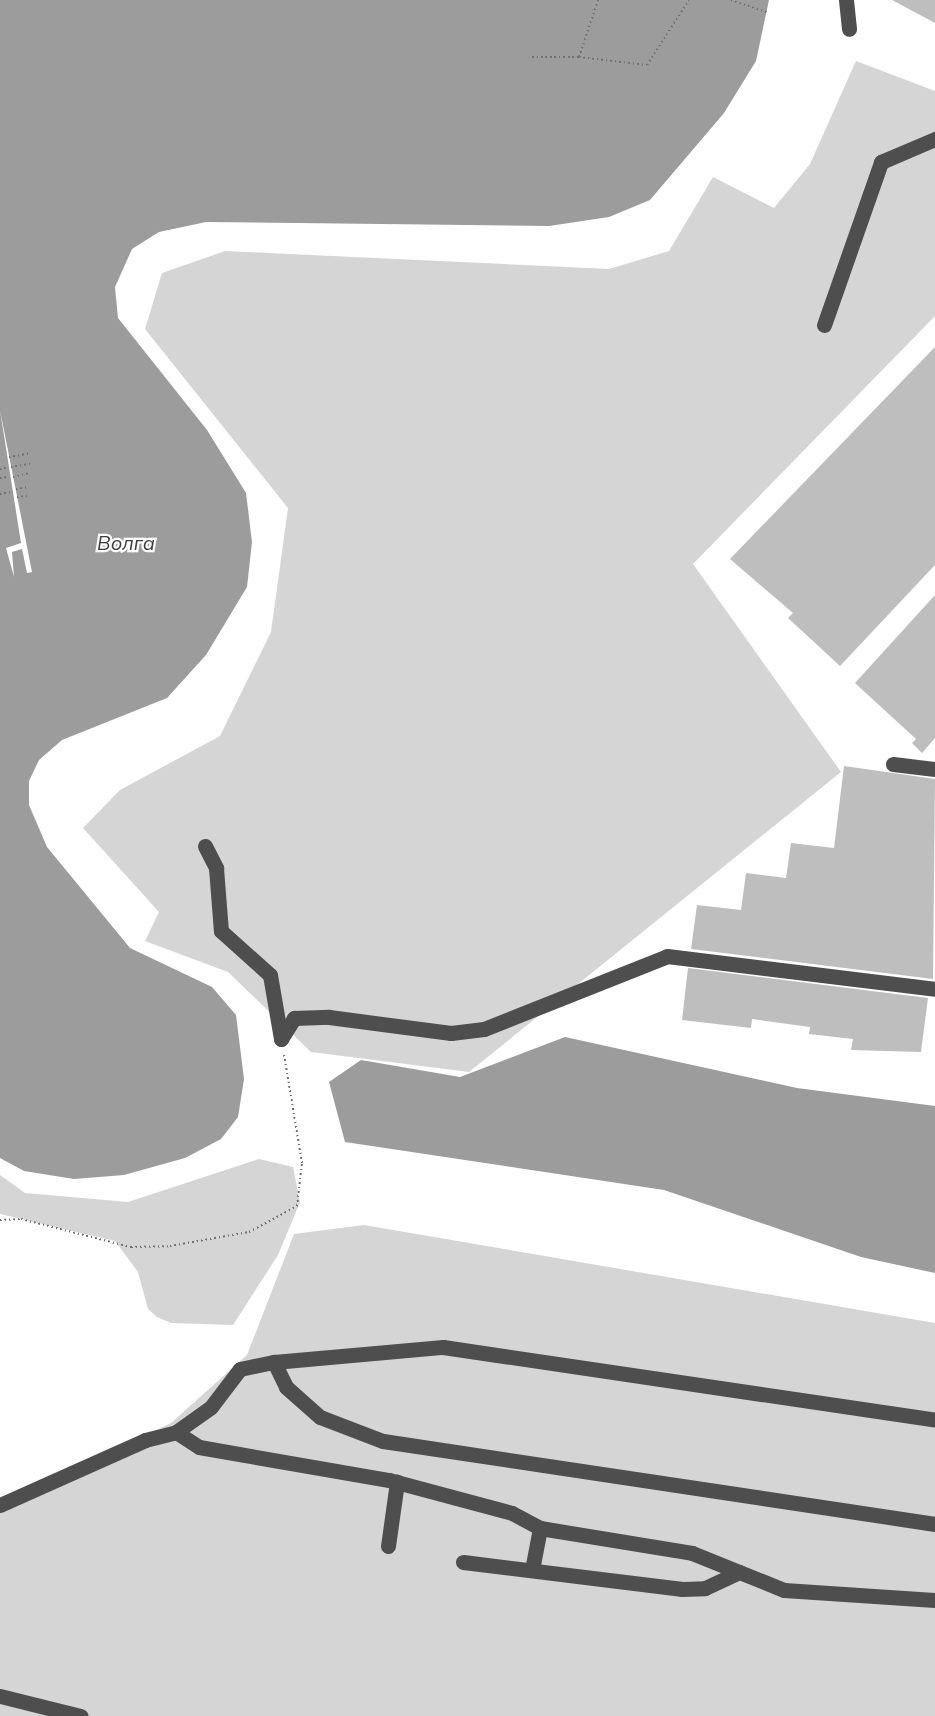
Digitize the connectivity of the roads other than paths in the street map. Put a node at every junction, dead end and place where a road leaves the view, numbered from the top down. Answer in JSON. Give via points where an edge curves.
{"nodes":[{"id":1,"x":846,"y":0,"type":"edge"},
{"id":2,"x":849,"y":29,"type":"dead end"},
{"id":3,"x":935,"y":139,"type":"edge"},
{"id":4,"x":824,"y":325,"type":"dead end"},
{"id":5,"x":894,"y":764,"type":"dead end"},
{"id":6,"x":935,"y":769,"type":"edge"},
{"id":7,"x":205,"y":846,"type":"dead end"},
{"id":8,"x":935,"y":989,"type":"edge"},
{"id":9,"x":274,"y":1362,"type":"junction"},
{"id":10,"x":935,"y":1420,"type":"edge"},
{"id":11,"x":176,"y":1432,"type":"junction"},
{"id":12,"x":397,"y":1482,"type":"junction"},
{"id":13,"x":0,"y":1505,"type":"edge"},
{"id":14,"x":935,"y":1524,"type":"edge"},
{"id":15,"x":540,"y":1528,"type":"junction"},
{"id":16,"x":388,"y":1546,"type":"dead end"},
{"id":17,"x":463,"y":1562,"type":"dead end"},
{"id":18,"x":532,"y":1570,"type":"junction"},
{"id":19,"x":740,"y":1572,"type":"junction"},
{"id":20,"x":935,"y":1600,"type":"edge"},
{"id":21,"x":0,"y":1696,"type":"edge"},
{"id":22,"x":81,"y":1716,"type":"edge"}],
"edges":[{"from":1,"to":2,"type":"street"},
{"from":3,"to":4,"type":"street","via":[[881,162]]},
{"from":5,"to":6,"type":"street"},
{"from":7,"to":8,"type":"street","via":[[216,868],[221,931],[270,975],[281,1039],[294,1018],[451,1033],[484,1029],[667,956]]},
{"from":9,"to":10,"type":"street","via":[[443,1347]]},
{"from":9,"to":11,"type":"street","via":[[240,1369],[211,1407]]},
{"from":9,"to":14,"type":"street","via":[[286,1387],[320,1417],[383,1441]]},
{"from":11,"to":12,"type":"street","via":[[199,1447]]},
{"from":11,"to":13,"type":"street","via":[[146,1440]]},
{"from":12,"to":15,"type":"street","via":[[512,1513]]},
{"from":12,"to":16,"type":"street"},
{"from":15,"to":18,"type":"street"},
{"from":15,"to":19,"type":"street","via":[[692,1553]]},
{"from":17,"to":18,"type":"street"},
{"from":18,"to":19,"type":"street","via":[[682,1589],[705,1588]]},
{"from":19,"to":20,"type":"street","via":[[784,1590]]},
{"from":21,"to":22,"type":"street"}]}
